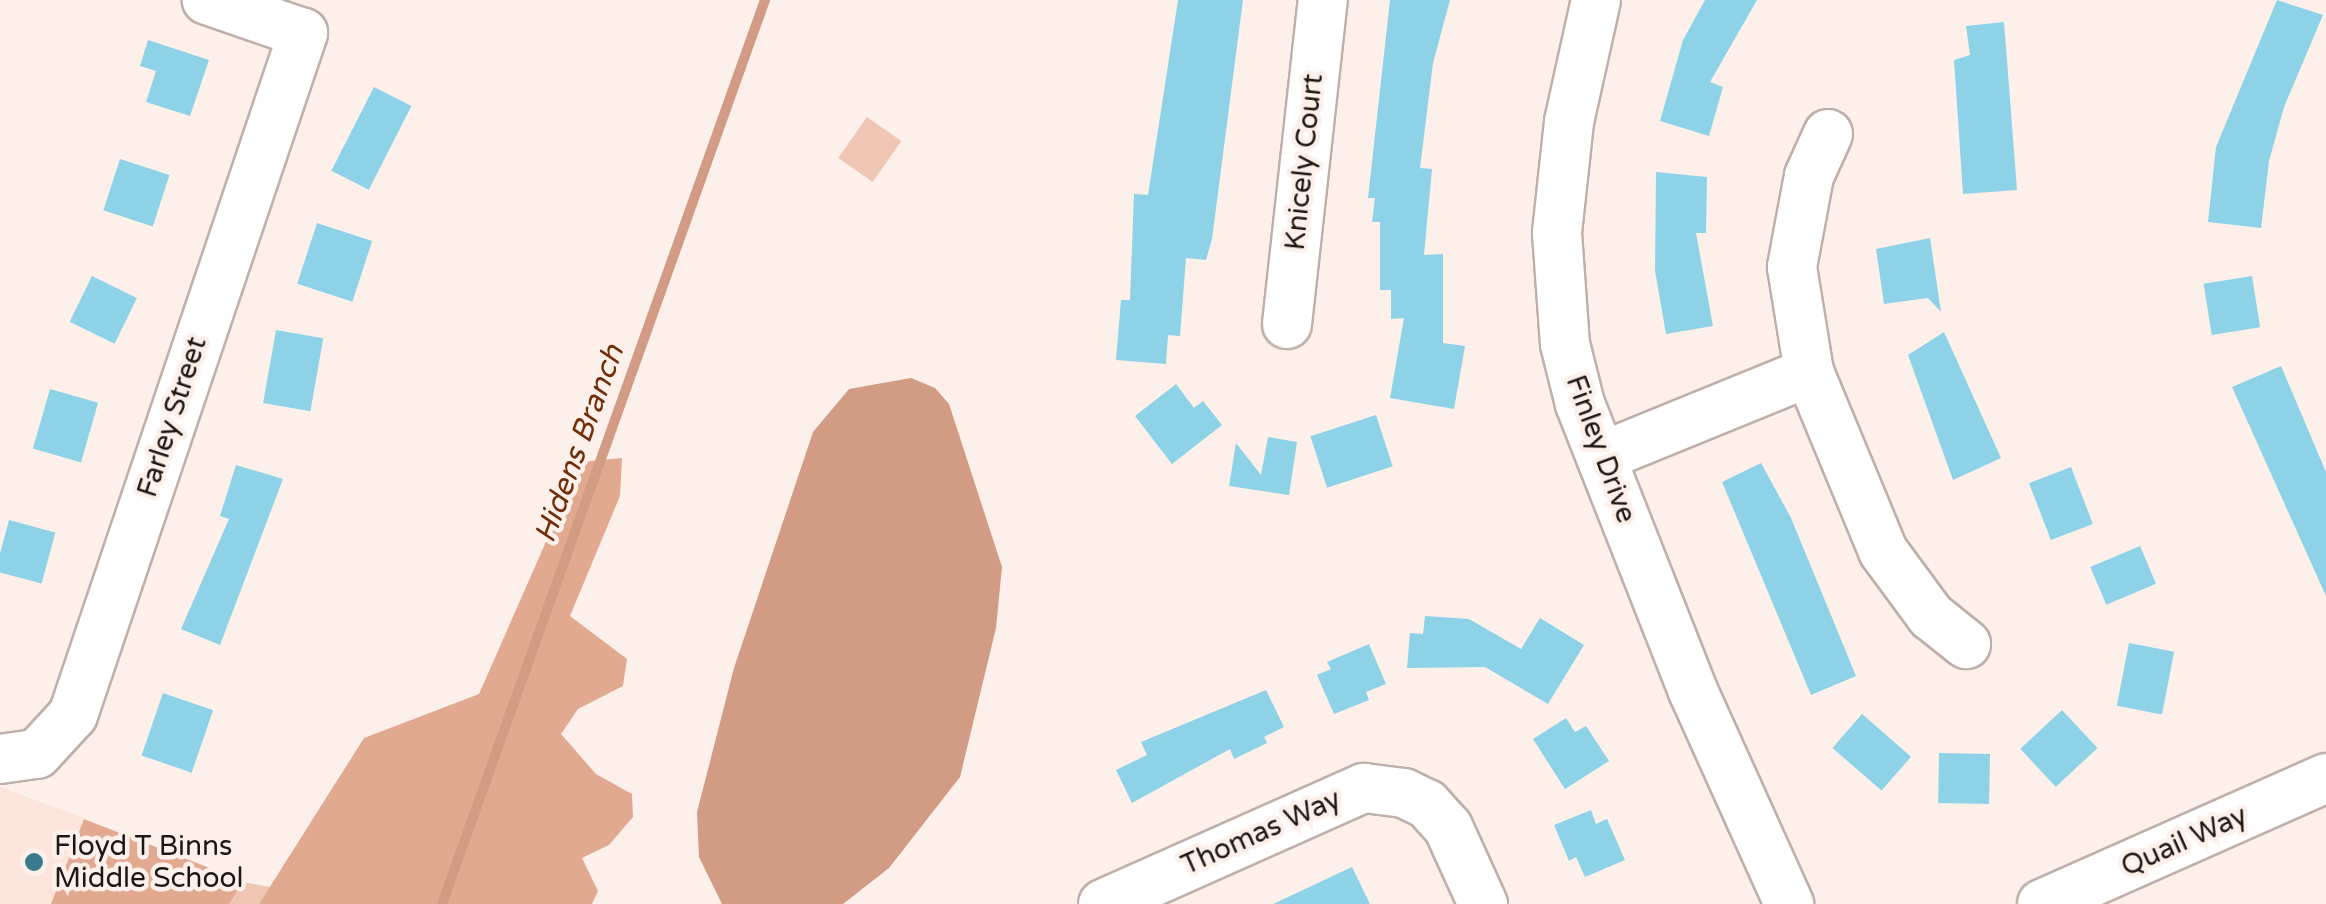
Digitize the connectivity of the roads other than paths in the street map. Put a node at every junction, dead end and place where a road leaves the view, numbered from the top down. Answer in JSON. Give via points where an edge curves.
{"nodes":[{"id":1,"x":206,"y":0,"type":"edge"},
{"id":2,"x":1323,"y":0,"type":"edge"},
{"id":3,"x":1596,"y":0,"type":"edge"},
{"id":4,"x":1828,"y":134,"type":"dead end"},
{"id":5,"x":1287,"y":324,"type":"dead end"},
{"id":6,"x":1810,"y":372,"type":"junction"},
{"id":7,"x":1601,"y":457,"type":"junction"},
{"id":8,"x":1966,"y":644,"type":"dead end"},
{"id":9,"x":0,"y":759,"type":"edge"},
{"id":10,"x":2326,"y":778,"type":"edge"},
{"id":11,"x":1103,"y":904,"type":"edge"},
{"id":12,"x":1483,"y":904,"type":"edge"},
{"id":13,"x":1790,"y":904,"type":"edge"},
{"id":14,"x":2042,"y":904,"type":"edge"}],
"edges":[{"from":1,"to":9,"type":"street","name":"Farley Street","via":[[304,33],[74,715],[37,754]]},
{"from":2,"to":5,"type":"street","name":"Knicely Court"},
{"from":3,"to":7,"type":"street","name":"Finley Drive","via":[[1569,122],[1557,233],[1565,344]]},
{"from":4,"to":6,"type":"street","via":[[1804,191],[1792,267]]},
{"from":6,"to":7,"type":"street"},
{"from":6,"to":8,"type":"street","via":[[1884,552],[1931,616]]},
{"from":7,"to":13,"type":"street","name":"Finley Drive","via":[[1725,766]]},
{"from":10,"to":14,"type":"street","name":"Quail Way"},
{"from":11,"to":12,"type":"street","name":"Thomas Way","via":[[1344,794],[1384,788],[1427,804],[1448,827]]}]}
